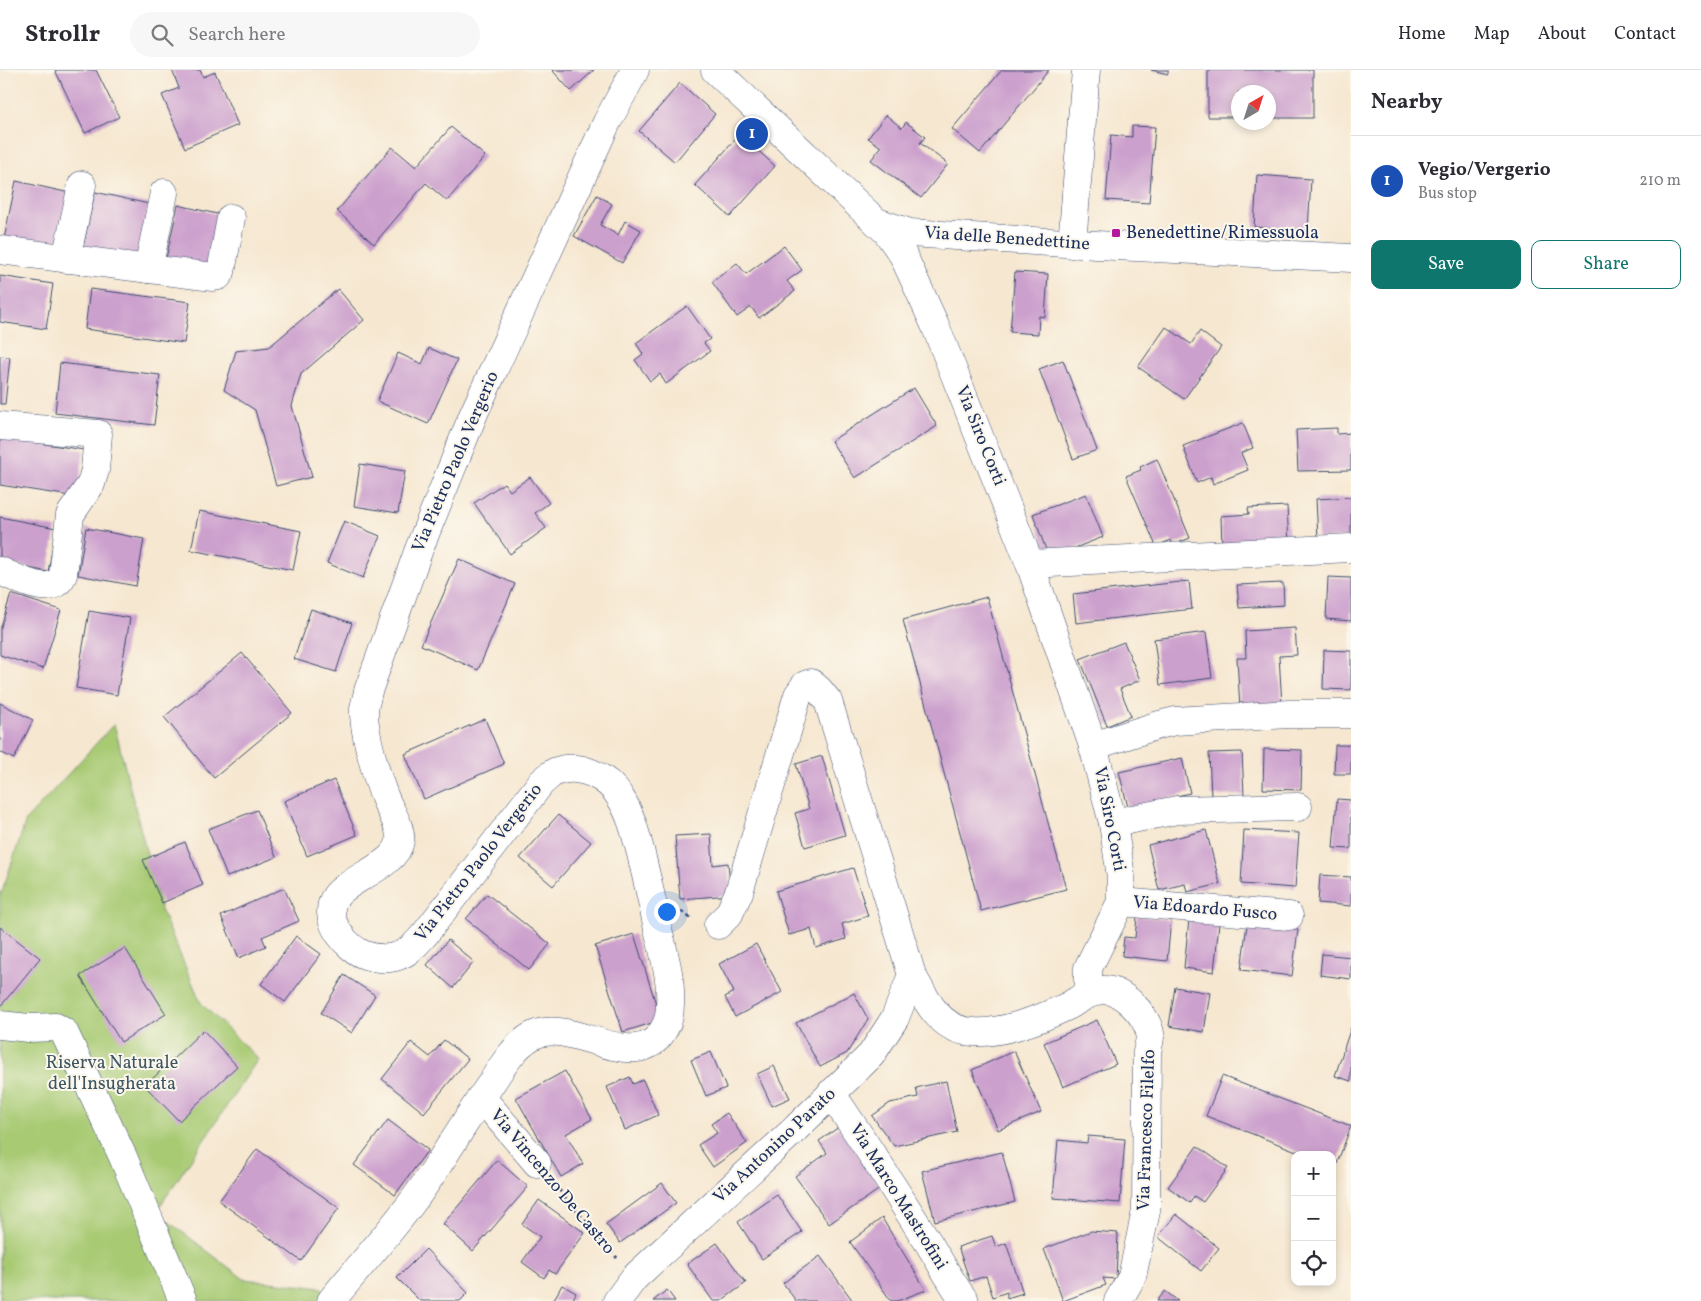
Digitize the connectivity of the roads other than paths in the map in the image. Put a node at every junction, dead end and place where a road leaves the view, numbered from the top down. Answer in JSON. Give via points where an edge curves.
{"nodes":[{"id":1,"x":635,"y":70,"type":"edge"},
{"id":2,"x":715,"y":70,"type":"edge"},
{"id":3,"x":1086,"y":70,"type":"edge"},
{"id":4,"x":82,"y":185,"type":"dead end"},
{"id":5,"x":164,"y":193,"type":"dead end"},
{"id":6,"x":231,"y":218,"type":"dead end"},
{"id":7,"x":875,"y":222,"type":"junction"},
{"id":8,"x":1072,"y":244,"type":"junction"},
{"id":9,"x":0,"y":250,"type":"edge"},
{"id":10,"x":1351,"y":258,"type":"edge"},
{"id":11,"x":66,"y":259,"type":"junction"},
{"id":12,"x":148,"y":270,"type":"junction"},
{"id":13,"x":0,"y":426,"type":"edge"},
{"id":14,"x":1351,"y":548,"type":"edge"},
{"id":15,"x":1030,"y":564,"type":"junction"},
{"id":16,"x":0,"y":571,"type":"edge"},
{"id":17,"x":1351,"y":714,"type":"edge"},
{"id":18,"x":1093,"y":746,"type":"junction"},
{"id":19,"x":1298,"y":807,"type":"dead end"},
{"id":20,"x":1114,"y":823,"type":"junction"},
{"id":21,"x":1121,"y":902,"type":"junction"},
{"id":22,"x":1289,"y":916,"type":"dead end"},
{"id":23,"x":718,"y":926,"type":"road end"},
{"id":24,"x":912,"y":975,"type":"junction"},
{"id":25,"x":1092,"y":993,"type":"junction"},
{"id":26,"x":0,"y":1026,"type":"edge"},
{"id":27,"x":831,"y":1093,"type":"junction"},
{"id":28,"x":481,"y":1098,"type":"junction"},
{"id":29,"x":537,"y":1163,"type":"road end"},
{"id":30,"x":183,"y":1301,"type":"edge"},
{"id":31,"x":331,"y":1301,"type":"edge"},
{"id":32,"x":617,"y":1301,"type":"edge"},
{"id":33,"x":965,"y":1301,"type":"edge"},
{"id":34,"x":1118,"y":1301,"type":"edge"}],
"edges":[{"from":1,"to":28,"type":"street","name":"Via Pietro Paolo Vergerio","via":[[607,122],[474,413],[419,549],[368,691],[364,710],[370,748],[400,840],[394,853],[341,891],[332,907],[332,918],[347,943],[364,955],[396,957],[407,952],[425,934],[541,783],[556,771],[575,769],[584,770],[611,785],[624,803],[650,889],[668,980],[670,1006],[665,1026],[650,1043],[634,1048],[615,1047],[560,1031],[534,1035],[511,1055]]},
{"from":2,"to":7,"type":"street","name":"Via Siro Corti"},
{"from":3,"to":8,"type":"street"},
{"from":4,"to":11,"type":"street"},
{"from":5,"to":12,"type":"street"},
{"from":6,"to":12,"type":"street","via":[[218,276]]},
{"from":7,"to":8,"type":"street","name":"Via delle Benedettine","via":[[910,232]]},
{"from":7,"to":15,"type":"street","name":"Via Siro Corti","via":[[896,243],[928,309]]},
{"from":8,"to":10,"type":"street","name":"Via delle Benedettine"},
{"from":9,"to":11,"type":"street"},
{"from":11,"to":12,"type":"street"},
{"from":13,"to":16,"type":"street","via":[[98,434],[91,484],[70,515],[60,581],[52,586],[37,585]]},
{"from":14,"to":15,"type":"street"},
{"from":15,"to":18,"type":"street","name":"Via Siro Corti"},
{"from":17,"to":18,"type":"street","via":[[1175,721]]},
{"from":18,"to":20,"type":"street","name":"Via Siro Corti"},
{"from":19,"to":20,"type":"street","via":[[1177,810]]},
{"from":20,"to":21,"type":"street","name":"Via Siro Corti"},
{"from":21,"to":22,"type":"street","name":"Via Edoardo Fusco"},
{"from":21,"to":25,"type":"street","name":"Via Siro Corti","via":[[1088,968]]},
{"from":23,"to":24,"type":"street","via":[[729,914],[739,892],[798,695],[805,685],[811,684],[825,697],[833,715]]},
{"from":24,"to":25,"type":"street","via":[[936,1014],[964,1031],[987,1032],[1015,1026]]},
{"from":24,"to":27,"type":"street","name":"Via Antonino Parato","via":[[900,1007],[877,1048]]},
{"from":25,"to":34,"type":"street","name":"Via Francesco Filelfo","via":[[1114,991],[1126,998],[1150,1034],[1147,1052],[1146,1211],[1132,1277]]},
{"from":26,"to":30,"type":"street","via":[[56,1027],[64,1032],[123,1157]]},
{"from":27,"to":32,"type":"street","name":"Via Antonino Parato","via":[[634,1278]]},
{"from":27,"to":33,"type":"street","name":"Via Marco Mastrofini"},
{"from":28,"to":29,"type":"street","name":"Via Vincenzo De Castro"},
{"from":28,"to":31,"type":"street","name":"Via Pietro Paolo Vergerio","via":[[416,1197]]}]}
